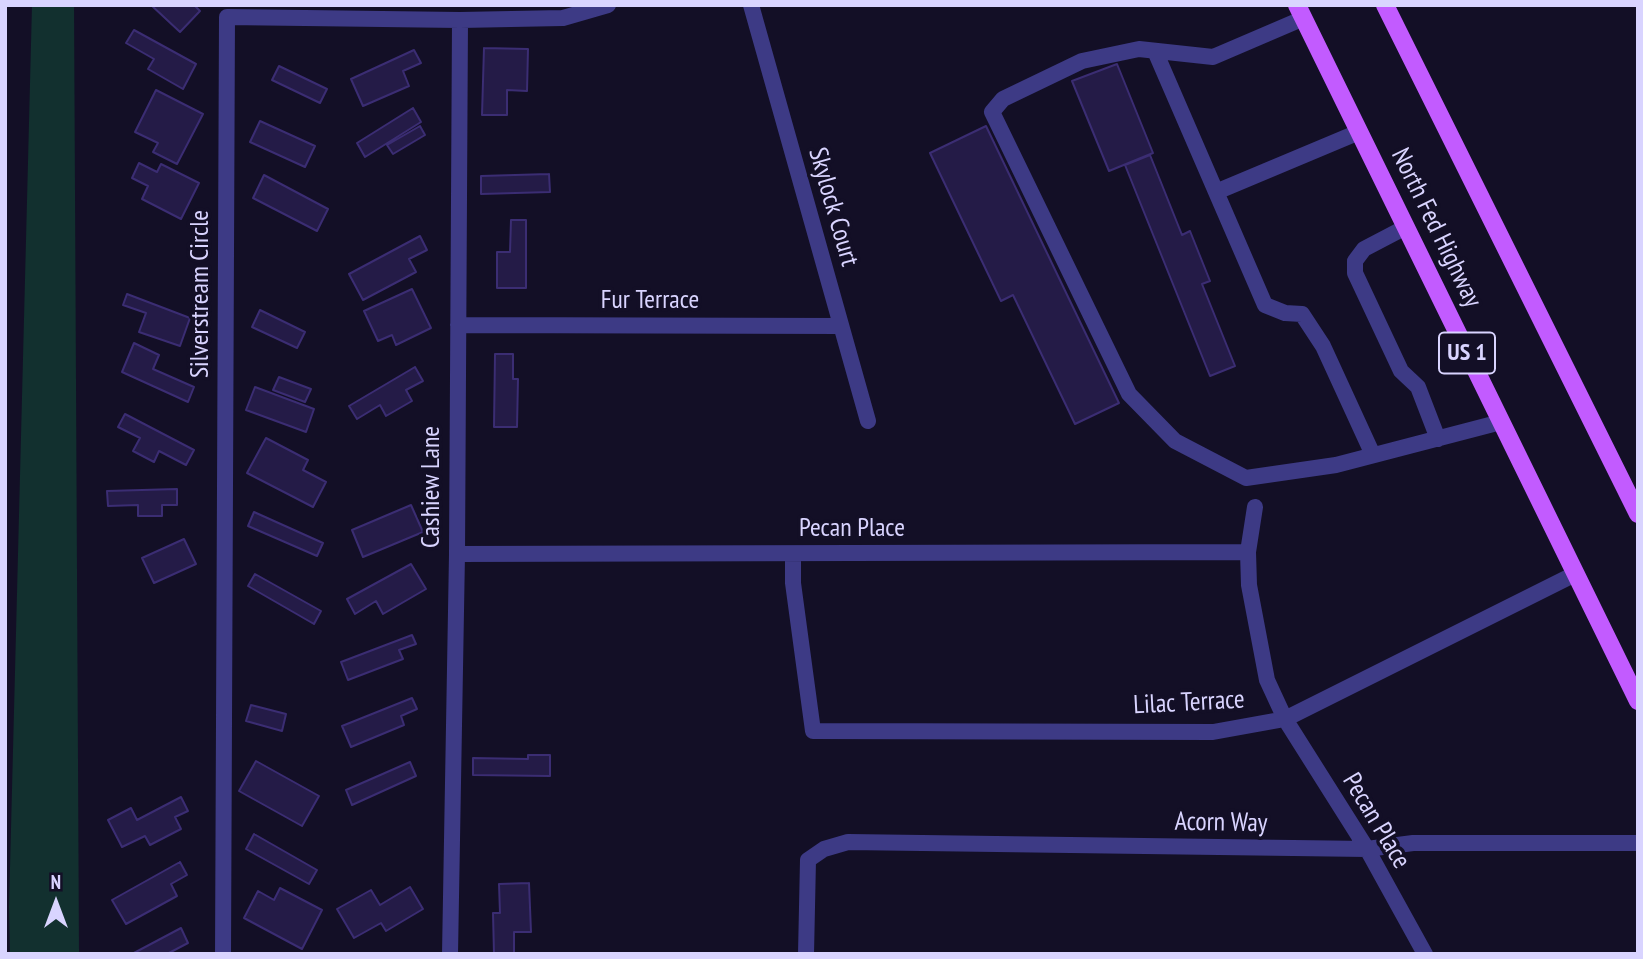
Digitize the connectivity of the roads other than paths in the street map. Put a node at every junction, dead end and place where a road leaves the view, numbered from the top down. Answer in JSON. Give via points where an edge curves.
{"nodes":[{"id":1,"x":608,"y":5,"type":"edge"},
{"id":2,"x":751,"y":5,"type":"edge"},
{"id":3,"x":1385,"y":5,"type":"edge"},
{"id":4,"x":1300,"y":12,"type":"edge"},
{"id":5,"x":460,"y":20,"type":"junction"},
{"id":6,"x":1155,"y":51,"type":"junction"},
{"id":7,"x":1359,"y":132,"type":"junction"},
{"id":8,"x":1216,"y":192,"type":"junction"},
{"id":9,"x":1406,"y":227,"type":"junction"},
{"id":10,"x":458,"y":325,"type":"junction"},
{"id":11,"x":841,"y":326,"type":"junction"},
{"id":12,"x":868,"y":421,"type":"dead end"},
{"id":13,"x":1501,"y":422,"type":"junction"},
{"id":14,"x":1438,"y":439,"type":"junction"},
{"id":15,"x":1373,"y":455,"type":"junction"},
{"id":16,"x":1255,"y":507,"type":"dead end"},
{"id":17,"x":1638,"y":514,"type":"edge"},
{"id":18,"x":1248,"y":552,"type":"junction"},
{"id":19,"x":457,"y":554,"type":"junction"},
{"id":20,"x":793,"y":554,"type":"junction"},
{"id":21,"x":1575,"y":573,"type":"junction"},
{"id":22,"x":1638,"y":701,"type":"edge"},
{"id":23,"x":1285,"y":719,"type":"junction"},
{"id":24,"x":1638,"y":843,"type":"edge"},
{"id":25,"x":1367,"y":849,"type":"junction"},
{"id":26,"x":223,"y":954,"type":"edge"},
{"id":27,"x":450,"y":954,"type":"edge"},
{"id":28,"x":806,"y":954,"type":"edge"},
{"id":29,"x":1425,"y":954,"type":"edge"}],
"edges":[{"from":1,"to":5,"type":"lane","name":"Silverstream Circle","via":[[563,19]]},
{"from":2,"to":11,"type":"lane","name":"Skylock Court"},
{"from":3,"to":17,"type":"main road","name":"North Fed Highway"},
{"from":4,"to":6,"type":"lane","via":[[1213,57]]},
{"from":4,"to":7,"type":"main road","name":"North Fed Highway","number":"US 1"},
{"from":5,"to":10,"type":"lane","name":"Cashiew Lane"},
{"from":5,"to":26,"type":"lane","name":"Silverstream Circle","via":[[227,17]]},
{"from":6,"to":8,"type":"lane"},
{"from":6,"to":15,"type":"lane","via":[[1139,49],[1082,61],[1003,99],[992,112],[1129,394],[1174,441],[1246,478]]},
{"from":7,"to":8,"type":"lane"},
{"from":7,"to":9,"type":"main road","name":"North Fed Highway","number":"US 1"},
{"from":8,"to":15,"type":"lane","via":[[1265,305],[1302,314],[1323,346]]},
{"from":9,"to":13,"type":"main road","name":"North Fed Highway","number":"US 1"},
{"from":9,"to":14,"type":"lane","via":[[1364,249],[1356,261],[1356,273],[1401,371],[1418,387]]},
{"from":10,"to":11,"type":"lane","name":"Fur Terrace"},
{"from":10,"to":19,"type":"lane","name":"Cashiew Lane"},
{"from":11,"to":12,"type":"lane","name":"Skylock Court"},
{"from":13,"to":14,"type":"lane"},
{"from":13,"to":21,"type":"main road","name":"North Fed Highway","number":"US 1"},
{"from":14,"to":15,"type":"lane"},
{"from":16,"to":18,"type":"lane","name":"Pecan Place"},
{"from":18,"to":20,"type":"lane","name":"Pecan Place"},
{"from":18,"to":23,"type":"lane","name":"Pecan Place","via":[[1259,645],[1267,680]]},
{"from":19,"to":20,"type":"lane","name":"Pecan Place"},
{"from":19,"to":27,"type":"lane","name":"Cashiew Lane"},
{"from":20,"to":23,"type":"lane","name":"Lilac Terrace","via":[[794,596],[813,731],[1213,732]]},
{"from":21,"to":22,"type":"main road","name":"North Fed Highway","number":"US 1"},
{"from":21,"to":23,"type":"lane","name":"Lilac Terrace"},
{"from":23,"to":25,"type":"lane","name":"Pecan Place"},
{"from":24,"to":25,"type":"lane","name":"Acorn Way","via":[[1413,843]]},
{"from":25,"to":28,"type":"lane","name":"Acorn Way","via":[[848,842],[808,860]]},
{"from":25,"to":29,"type":"lane","name":"Pecan Place"}]}
